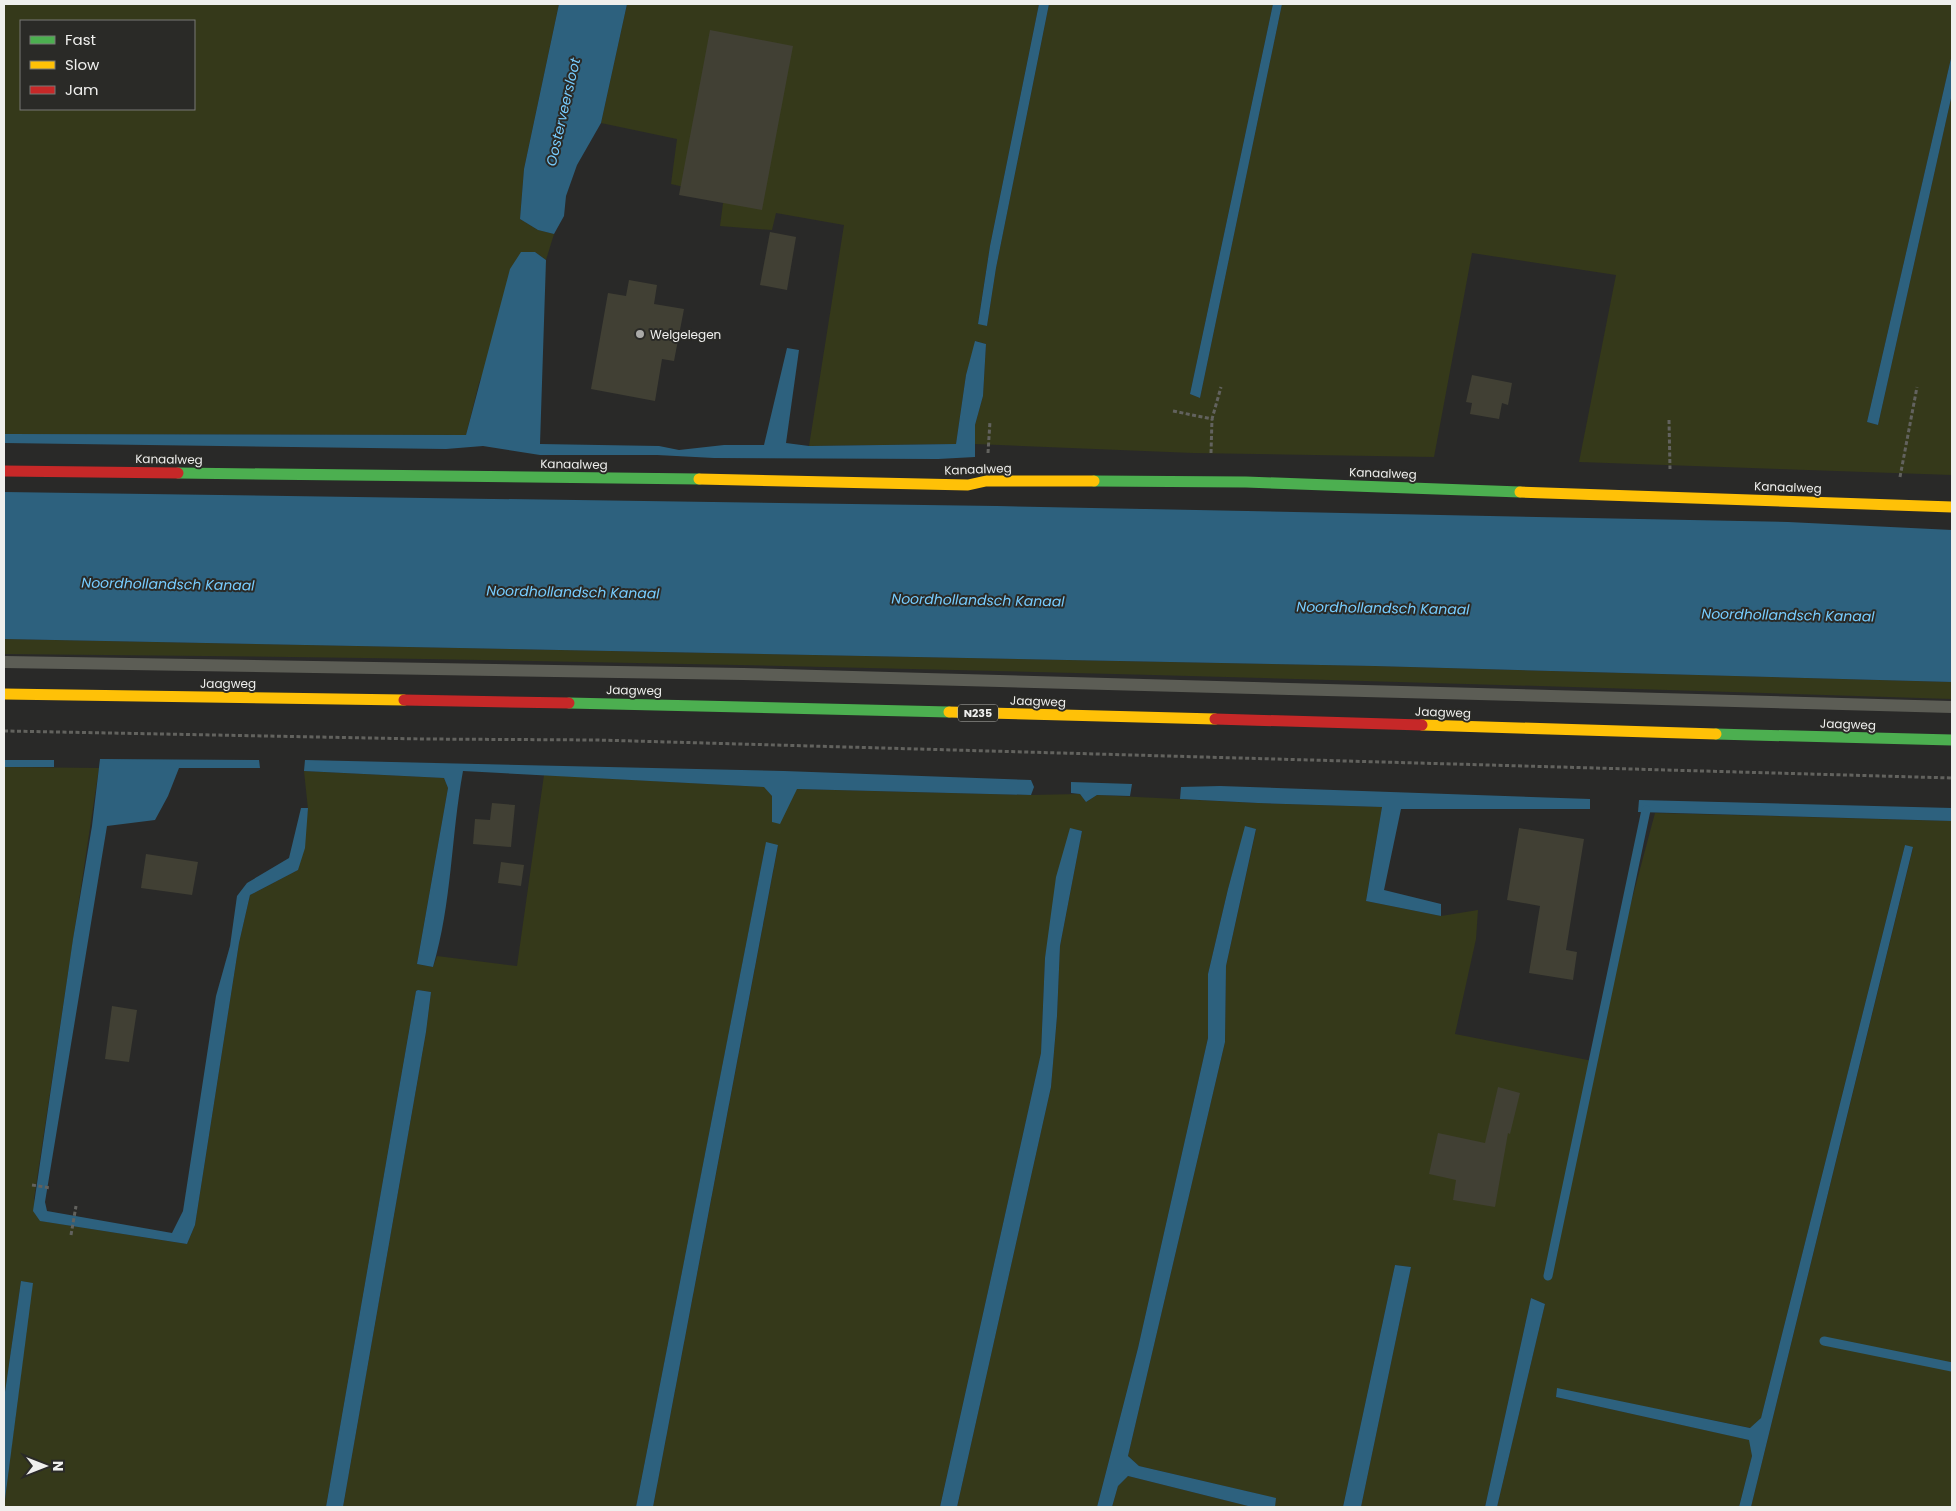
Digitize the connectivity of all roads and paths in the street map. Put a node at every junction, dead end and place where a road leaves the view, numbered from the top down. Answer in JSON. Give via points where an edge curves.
{"nodes":[{"id":1,"x":1221,"y":387,"type":"dead end"},
{"id":2,"x":1917,"y":387,"type":"dead end"},
{"id":3,"x":1173,"y":411,"type":"dead end"},
{"id":4,"x":1212,"y":419,"type":"junction"},
{"id":5,"x":1669,"y":420,"type":"dead end"},
{"id":6,"x":4,"y":470,"type":"edge"},
{"id":7,"x":1210,"y":482,"type":"junction"},
{"id":8,"x":1670,"y":497,"type":"junction"},
{"id":9,"x":1895,"y":504,"type":"junction"},
{"id":10,"x":1952,"y":507,"type":"edge"},
{"id":11,"x":4,"y":662,"type":"edge"},
{"id":12,"x":4,"y":694,"type":"edge"},
{"id":13,"x":1952,"y":707,"type":"edge"},
{"id":14,"x":4,"y":731,"type":"edge"},
{"id":15,"x":1952,"y":740,"type":"edge"},
{"id":16,"x":1952,"y":778,"type":"edge"},
{"id":17,"x":32,"y":1185,"type":"dead end"},
{"id":18,"x":51,"y":1188,"type":"dead end"},
{"id":19,"x":76,"y":1206,"type":"dead end"},
{"id":20,"x":71,"y":1235,"type":"dead end"}],
"edges":[{"from":1,"to":4,"type":"path"},
{"from":2,"to":9,"type":"path"},
{"from":3,"to":4,"type":"path"},
{"from":4,"to":7,"type":"path"},
{"from":5,"to":8,"type":"path"},
{"from":6,"to":7,"type":"street","name":"Kanaalweg","via":[[968,485],[986,481]]},
{"from":7,"to":8,"type":"street","name":"Kanaalweg"},
{"from":8,"to":9,"type":"street","name":"Kanaalweg"},
{"from":9,"to":10,"type":"street","name":"Kanaalweg"},
{"from":11,"to":13,"type":"lane","via":[[733,674]]},
{"from":12,"to":15,"type":"street","name":"Jaagweg","number":"N235","via":[[328,697]]},
{"from":14,"to":16,"type":"path","via":[[597,740]]},
{"from":17,"to":18,"type":"path"},
{"from":19,"to":20,"type":"path"}]}
